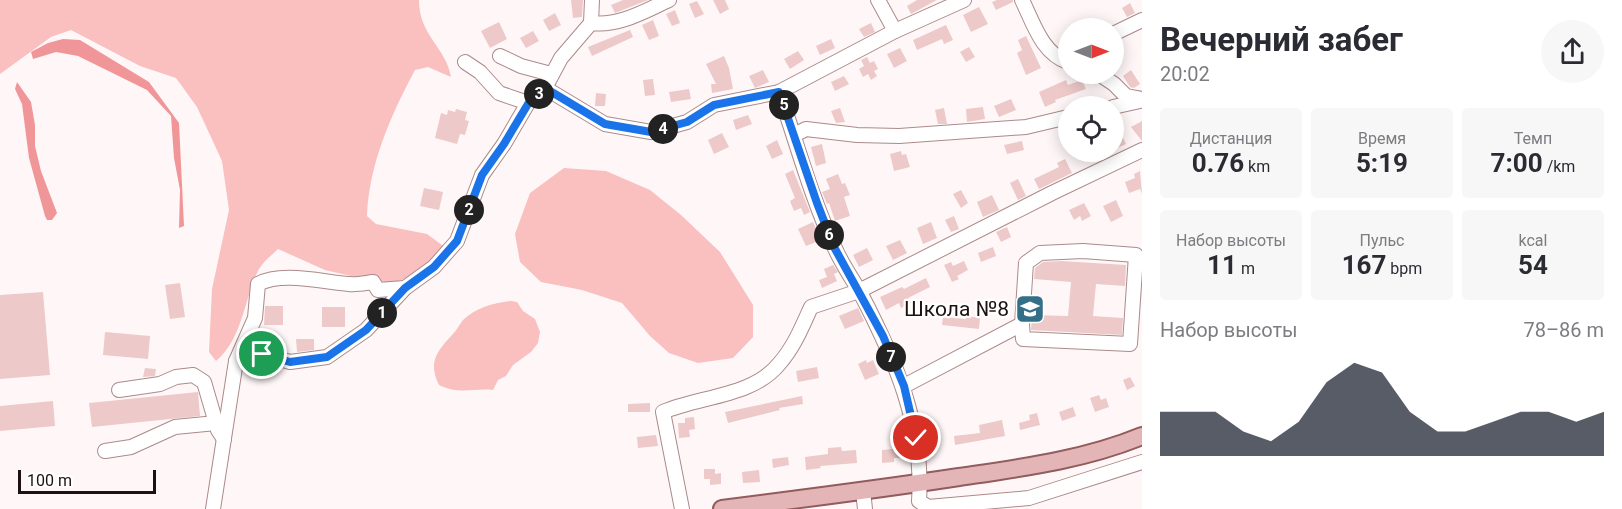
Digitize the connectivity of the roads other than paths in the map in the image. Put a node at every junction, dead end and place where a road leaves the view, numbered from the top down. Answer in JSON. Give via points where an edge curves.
{"nodes":[{"id":1,"x":592,"y":0,"type":"edge"},
{"id":2,"x":669,"y":0,"type":"edge"},
{"id":3,"x":878,"y":0,"type":"edge"},
{"id":4,"x":964,"y":0,"type":"edge"},
{"id":5,"x":1022,"y":0,"type":"edge"},
{"id":6,"x":1142,"y":20,"type":"edge"},
{"id":7,"x":591,"y":23,"type":"junction"},
{"id":8,"x":1124,"y":29,"type":"edge"},
{"id":9,"x":895,"y":31,"type":"junction"},
{"id":10,"x":500,"y":56,"type":"dead end"},
{"id":11,"x":1058,"y":59,"type":"edge"},
{"id":12,"x":465,"y":62,"type":"dead end"},
{"id":13,"x":551,"y":74,"type":"junction"},
{"id":14,"x":1114,"y":84,"type":"edge"},
{"id":15,"x":545,"y":88,"type":"junction"},
{"id":16,"x":779,"y":92,"type":"junction"},
{"id":17,"x":1142,"y":100,"type":"edge"},
{"id":18,"x":528,"y":104,"type":"junction"},
{"id":19,"x":1124,"y":104,"type":"edge"},
{"id":20,"x":1058,"y":119,"type":"edge"},
{"id":21,"x":794,"y":135,"type":"junction"},
{"id":22,"x":1142,"y":150,"type":"edge"},
{"id":23,"x":405,"y":288,"type":"junction"},
{"id":24,"x":859,"y":291,"type":"junction"},
{"id":25,"x":1022,"y":324,"type":"junction"},
{"id":26,"x":236,"y":361,"type":"junction"},
{"id":27,"x":904,"y":386,"type":"junction"},
{"id":28,"x":119,"y":390,"type":"dead end"},
{"id":29,"x":216,"y":423,"type":"junction"},
{"id":30,"x":1142,"y":436,"type":"edge"},
{"id":31,"x":224,"y":439,"type":"junction"},
{"id":32,"x":105,"y":451,"type":"dead end"},
{"id":33,"x":1142,"y":462,"type":"edge"},
{"id":34,"x":921,"y":483,"type":"junction"},
{"id":35,"x":863,"y":491,"type":"junction"},
{"id":36,"x":1030,"y":503,"type":"edge"},
{"id":37,"x":213,"y":509,"type":"edge"},
{"id":38,"x":682,"y":509,"type":"edge"},
{"id":39,"x":722,"y":509,"type":"edge"},
{"id":40,"x":865,"y":509,"type":"edge"}],
"edges":[{"from":1,"to":7,"type":"street"},
{"from":2,"to":7,"type":"street","via":[[605,25]]},
{"from":3,"to":9,"type":"street"},
{"from":4,"to":9,"type":"street"},
{"from":5,"to":11,"type":"street","via":[[1046,47]]},
{"from":6,"to":8,"type":"street"},
{"from":7,"to":13,"type":"street"},
{"from":9,"to":16,"type":"street"},
{"from":10,"to":13,"type":"street"},
{"from":12,"to":18,"type":"street","via":[[499,93]]},
{"from":13,"to":15,"type":"street"},
{"from":14,"to":17,"type":"street","via":[[1126,96]]},
{"from":15,"to":16,"type":"street","via":[[605,124],[651,132],[687,122],[714,105]]},
{"from":15,"to":18,"type":"street"},
{"from":16,"to":21,"type":"street"},
{"from":17,"to":19,"type":"street"},
{"from":18,"to":23,"type":"street","via":[[482,175],[457,241],[434,267]]},
{"from":20,"to":21,"type":"street","via":[[1026,127],[899,136],[806,129]]},
{"from":21,"to":24,"type":"street","via":[[834,247]]},
{"from":22,"to":24,"type":"street"},
{"from":23,"to":26,"type":"street","via":[[366,330],[327,357],[290,362],[262,354]]},
{"from":23,"to":26,"type":"street","via":[[378,290],[373,282],[267,279],[258,284],[255,318]]},
{"from":24,"to":27,"type":"street"},
{"from":24,"to":38,"type":"street","via":[[811,307],[794,344],[766,376],[743,388],[663,412]]},
{"from":25,"to":25,"type":"street","via":[[1023,339],[1130,344],[1136,255],[1040,253],[1026,263]]},
{"from":25,"to":27,"type":"street"},
{"from":26,"to":31,"type":"street"},
{"from":27,"to":34,"type":"street"},
{"from":28,"to":29,"type":"street","via":[[193,375],[204,382]]},
{"from":29,"to":31,"type":"street"},
{"from":29,"to":32,"type":"street","via":[[175,427],[131,447]]},
{"from":30,"to":34,"type":"main road","via":[[1040,465]]},
{"from":31,"to":37,"type":"street"},
{"from":33,"to":36,"type":"street"},
{"from":34,"to":35,"type":"main road"},
{"from":34,"to":36,"type":"street","via":[[920,501],[928,507]]},
{"from":35,"to":39,"type":"main road"},
{"from":35,"to":40,"type":"street"}]}
